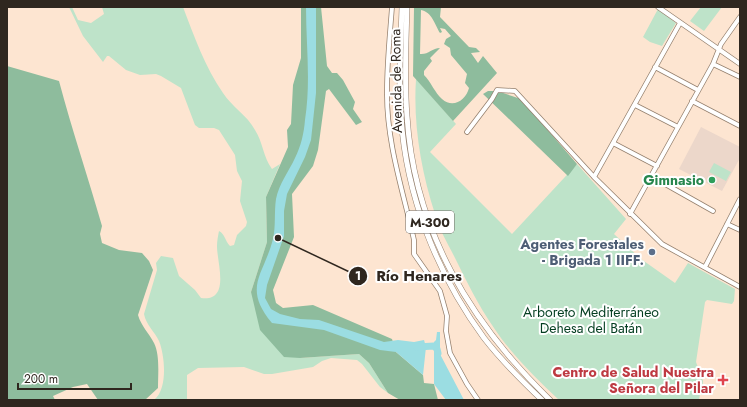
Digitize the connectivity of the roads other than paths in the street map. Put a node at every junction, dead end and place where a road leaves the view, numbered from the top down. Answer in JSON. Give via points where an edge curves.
{"nodes":[{"id":1,"x":392,"y":7,"type":"edge"},
{"id":2,"x":402,"y":7,"type":"edge"},
{"id":3,"x":407,"y":7,"type":"edge"},
{"id":4,"x":658,"y":7,"type":"edge"},
{"id":5,"x":740,"y":17,"type":"edge"},
{"id":6,"x":680,"y":23,"type":"junction"},
{"id":7,"x":718,"y":50,"type":"junction"},
{"id":8,"x":713,"y":64,"type":"junction"},
{"id":9,"x":740,"y":64,"type":"edge"},
{"id":10,"x":655,"y":67,"type":"junction"},
{"id":11,"x":740,"y":78,"type":"edge"},
{"id":12,"x":698,"y":90,"type":"junction"},
{"id":13,"x":692,"y":101,"type":"junction"},
{"id":14,"x":635,"y":105,"type":"junction"},
{"id":15,"x":740,"y":126,"type":"edge"},
{"id":16,"x":678,"y":127,"type":"junction"},
{"id":17,"x":467,"y":132,"type":"dead end"},
{"id":18,"x":613,"y":143,"type":"junction"},
{"id":19,"x":657,"y":166,"type":"junction"},
{"id":20,"x":594,"y":176,"type":"junction"},
{"id":21,"x":651,"y":176,"type":"junction"},
{"id":22,"x":740,"y":199,"type":"edge"},
{"id":23,"x":713,"y":212,"type":"dead end"},
{"id":24,"x":630,"y":214,"type":"junction"},
{"id":25,"x":727,"y":224,"type":"junction"},
{"id":26,"x":740,"y":230,"type":"edge"},
{"id":27,"x":705,"y":267,"type":"junction"},
{"id":28,"x":740,"y":287,"type":"edge"},
{"id":29,"x":478,"y":400,"type":"edge"},
{"id":30,"x":542,"y":400,"type":"edge"},
{"id":31,"x":550,"y":400,"type":"edge"}],
"edges":[{"from":1,"to":29,"type":"street","via":[[387,90],[390,126],[395,161],[414,240],[414,254],[440,291],[447,316],[446,331],[450,352]]},
{"from":2,"to":30,"type":"main road","name":"Avenida de Roma","number":"M-300","via":[[401,116],[406,160],[427,234],[456,295],[481,333],[520,379]]},
{"from":3,"to":31,"type":"main road","name":"Avenida de Roma","number":"M-300","via":[[407,117],[412,159],[432,231],[461,292],[486,329],[515,365]]},
{"from":4,"to":6,"type":"street"},
{"from":5,"to":7,"type":"street"},
{"from":6,"to":7,"type":"street"},
{"from":6,"to":10,"type":"street"},
{"from":7,"to":8,"type":"street"},
{"from":7,"to":9,"type":"street"},
{"from":8,"to":11,"type":"street"},
{"from":8,"to":12,"type":"street"},
{"from":10,"to":12,"type":"street"},
{"from":10,"to":14,"type":"street"},
{"from":12,"to":13,"type":"street"},
{"from":13,"to":15,"type":"street"},
{"from":13,"to":16,"type":"street"},
{"from":14,"to":16,"type":"street"},
{"from":14,"to":18,"type":"street"},
{"from":16,"to":19,"type":"street"},
{"from":17,"to":20,"type":"street","via":[[497,90],[515,91]]},
{"from":18,"to":19,"type":"street"},
{"from":18,"to":20,"type":"street"},
{"from":19,"to":21,"type":"street"},
{"from":20,"to":24,"type":"street"},
{"from":21,"to":23,"type":"street"},
{"from":21,"to":24,"type":"street"},
{"from":22,"to":25,"type":"street"},
{"from":24,"to":27,"type":"street","via":[[662,244]]},
{"from":25,"to":26,"type":"street"},
{"from":25,"to":27,"type":"street"},
{"from":27,"to":28,"type":"street"}]}
